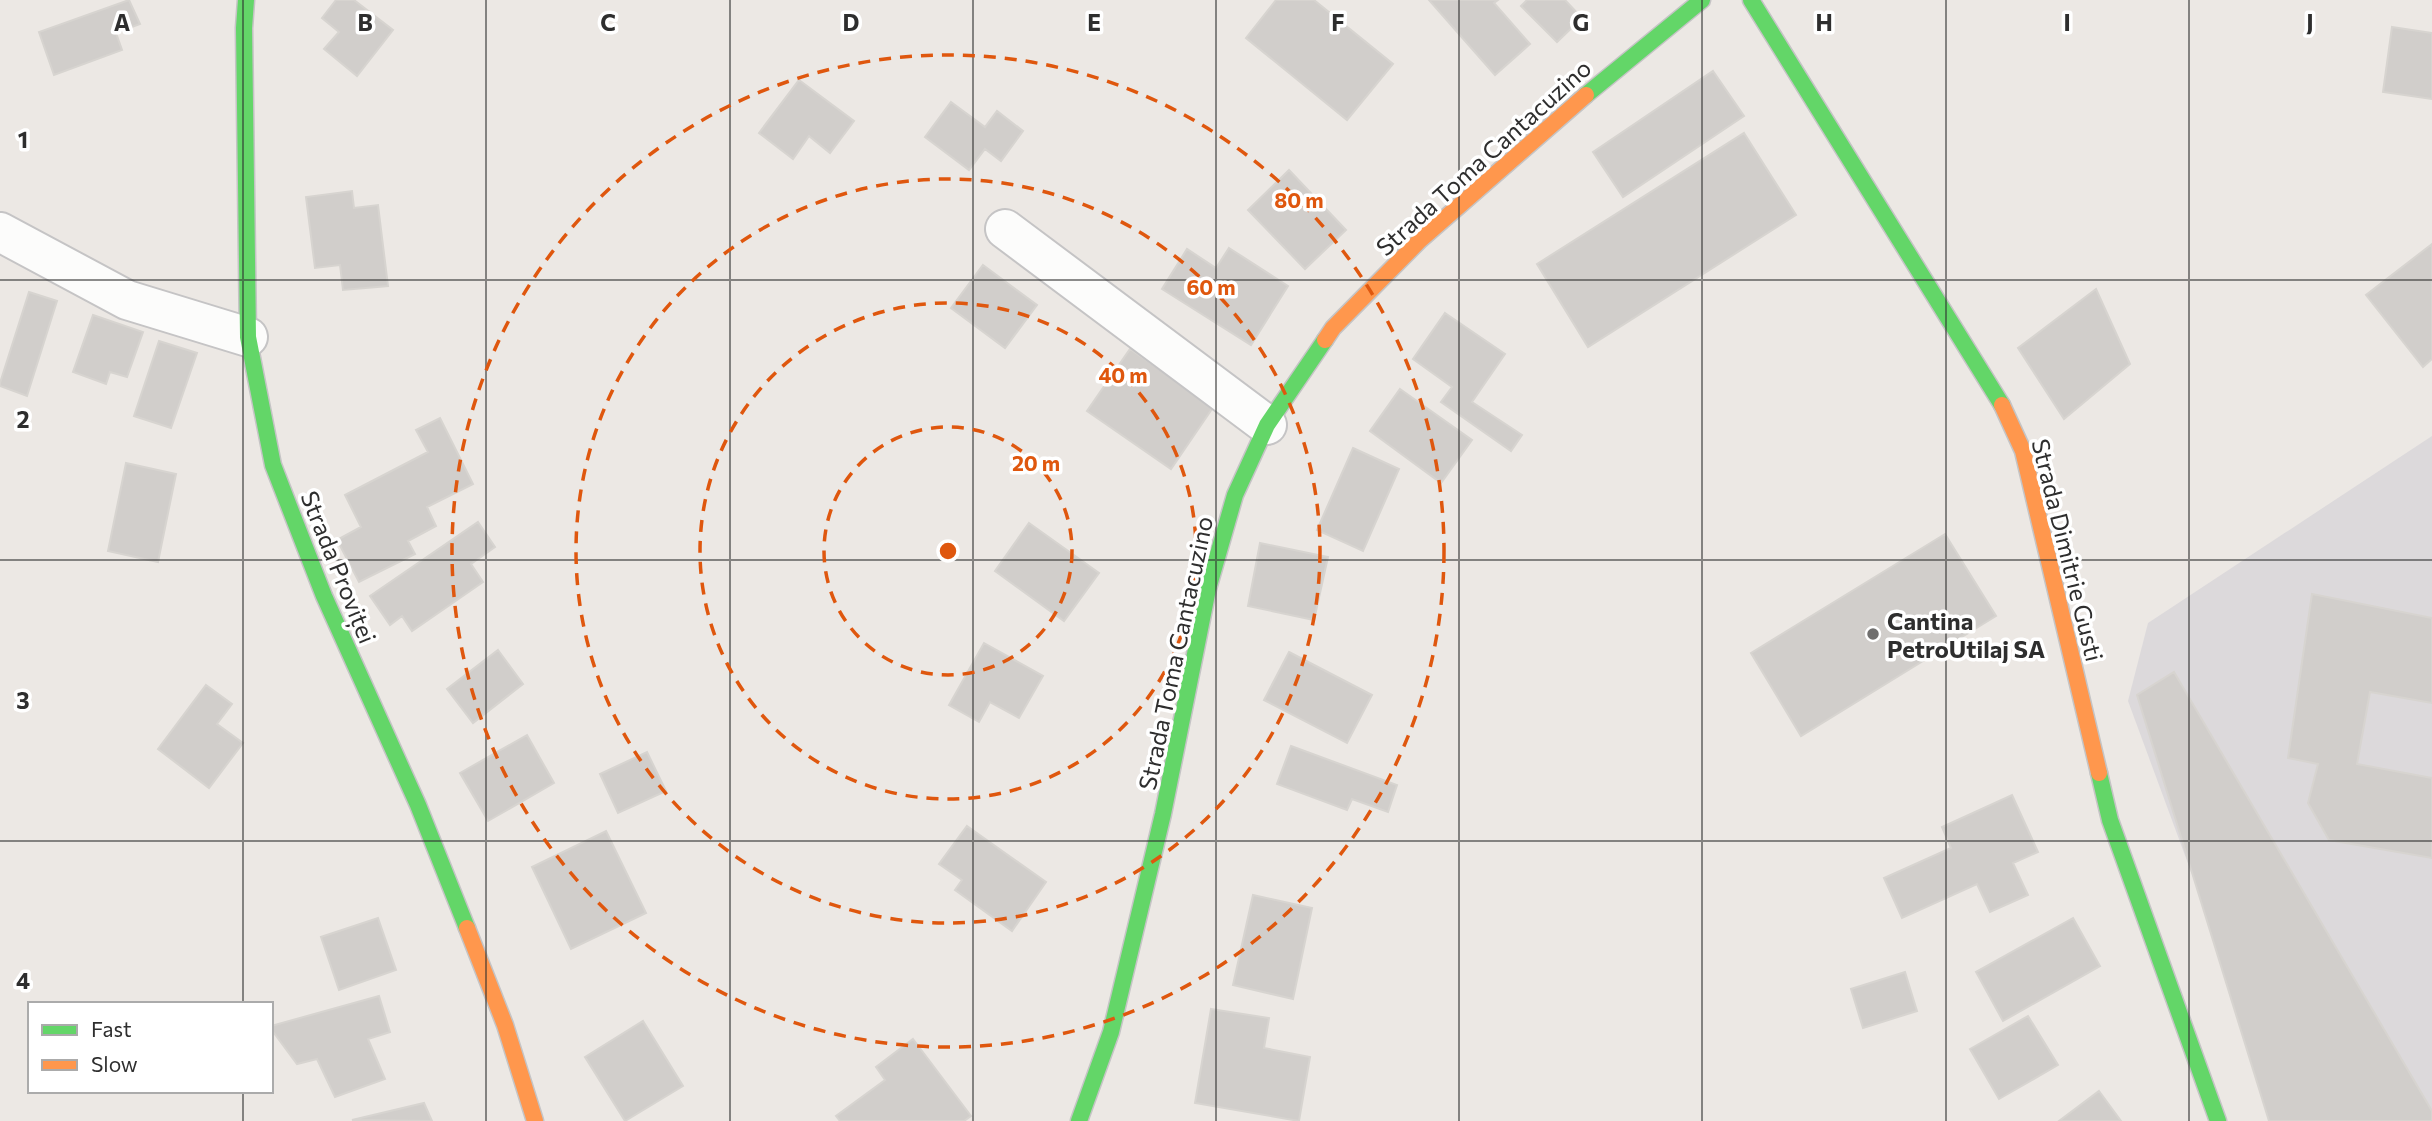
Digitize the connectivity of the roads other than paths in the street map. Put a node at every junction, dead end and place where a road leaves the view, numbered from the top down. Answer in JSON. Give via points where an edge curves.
{"nodes":[{"id":1,"x":246,"y":0,"type":"edge"},
{"id":2,"x":1702,"y":0,"type":"edge"},
{"id":3,"x":1751,"y":0,"type":"edge"},
{"id":4,"x":1005,"y":229,"type":"dead end"},
{"id":5,"x":0,"y":232,"type":"edge"},
{"id":6,"x":248,"y":337,"type":"junction"},
{"id":7,"x":1267,"y":425,"type":"junction"},
{"id":8,"x":535,"y":1121,"type":"edge"},
{"id":9,"x":1079,"y":1121,"type":"edge"},
{"id":10,"x":2218,"y":1121,"type":"edge"}],
"edges":[{"from":1,"to":6,"type":"street","name":"Strada Proviței"},
{"from":2,"to":7,"type":"street","name":"Strada Toma Cantacuzino","via":[[1420,240],[1333,328]]},
{"from":3,"to":10,"type":"street","name":"Strada Dimitrie Gusti","via":[[1999,398],[2023,451],[2110,820]]},
{"from":4,"to":7,"type":"street"},
{"from":5,"to":6,"type":"street","via":[[127,300]]},
{"from":6,"to":8,"type":"street","name":"Strada Proviței","via":[[272,465],[324,596],[418,805],[505,1025]]},
{"from":7,"to":9,"type":"street","name":"Strada Toma Cantacuzino","via":[[1235,495],[1208,589],[1163,814],[1115,1018]]}]}
